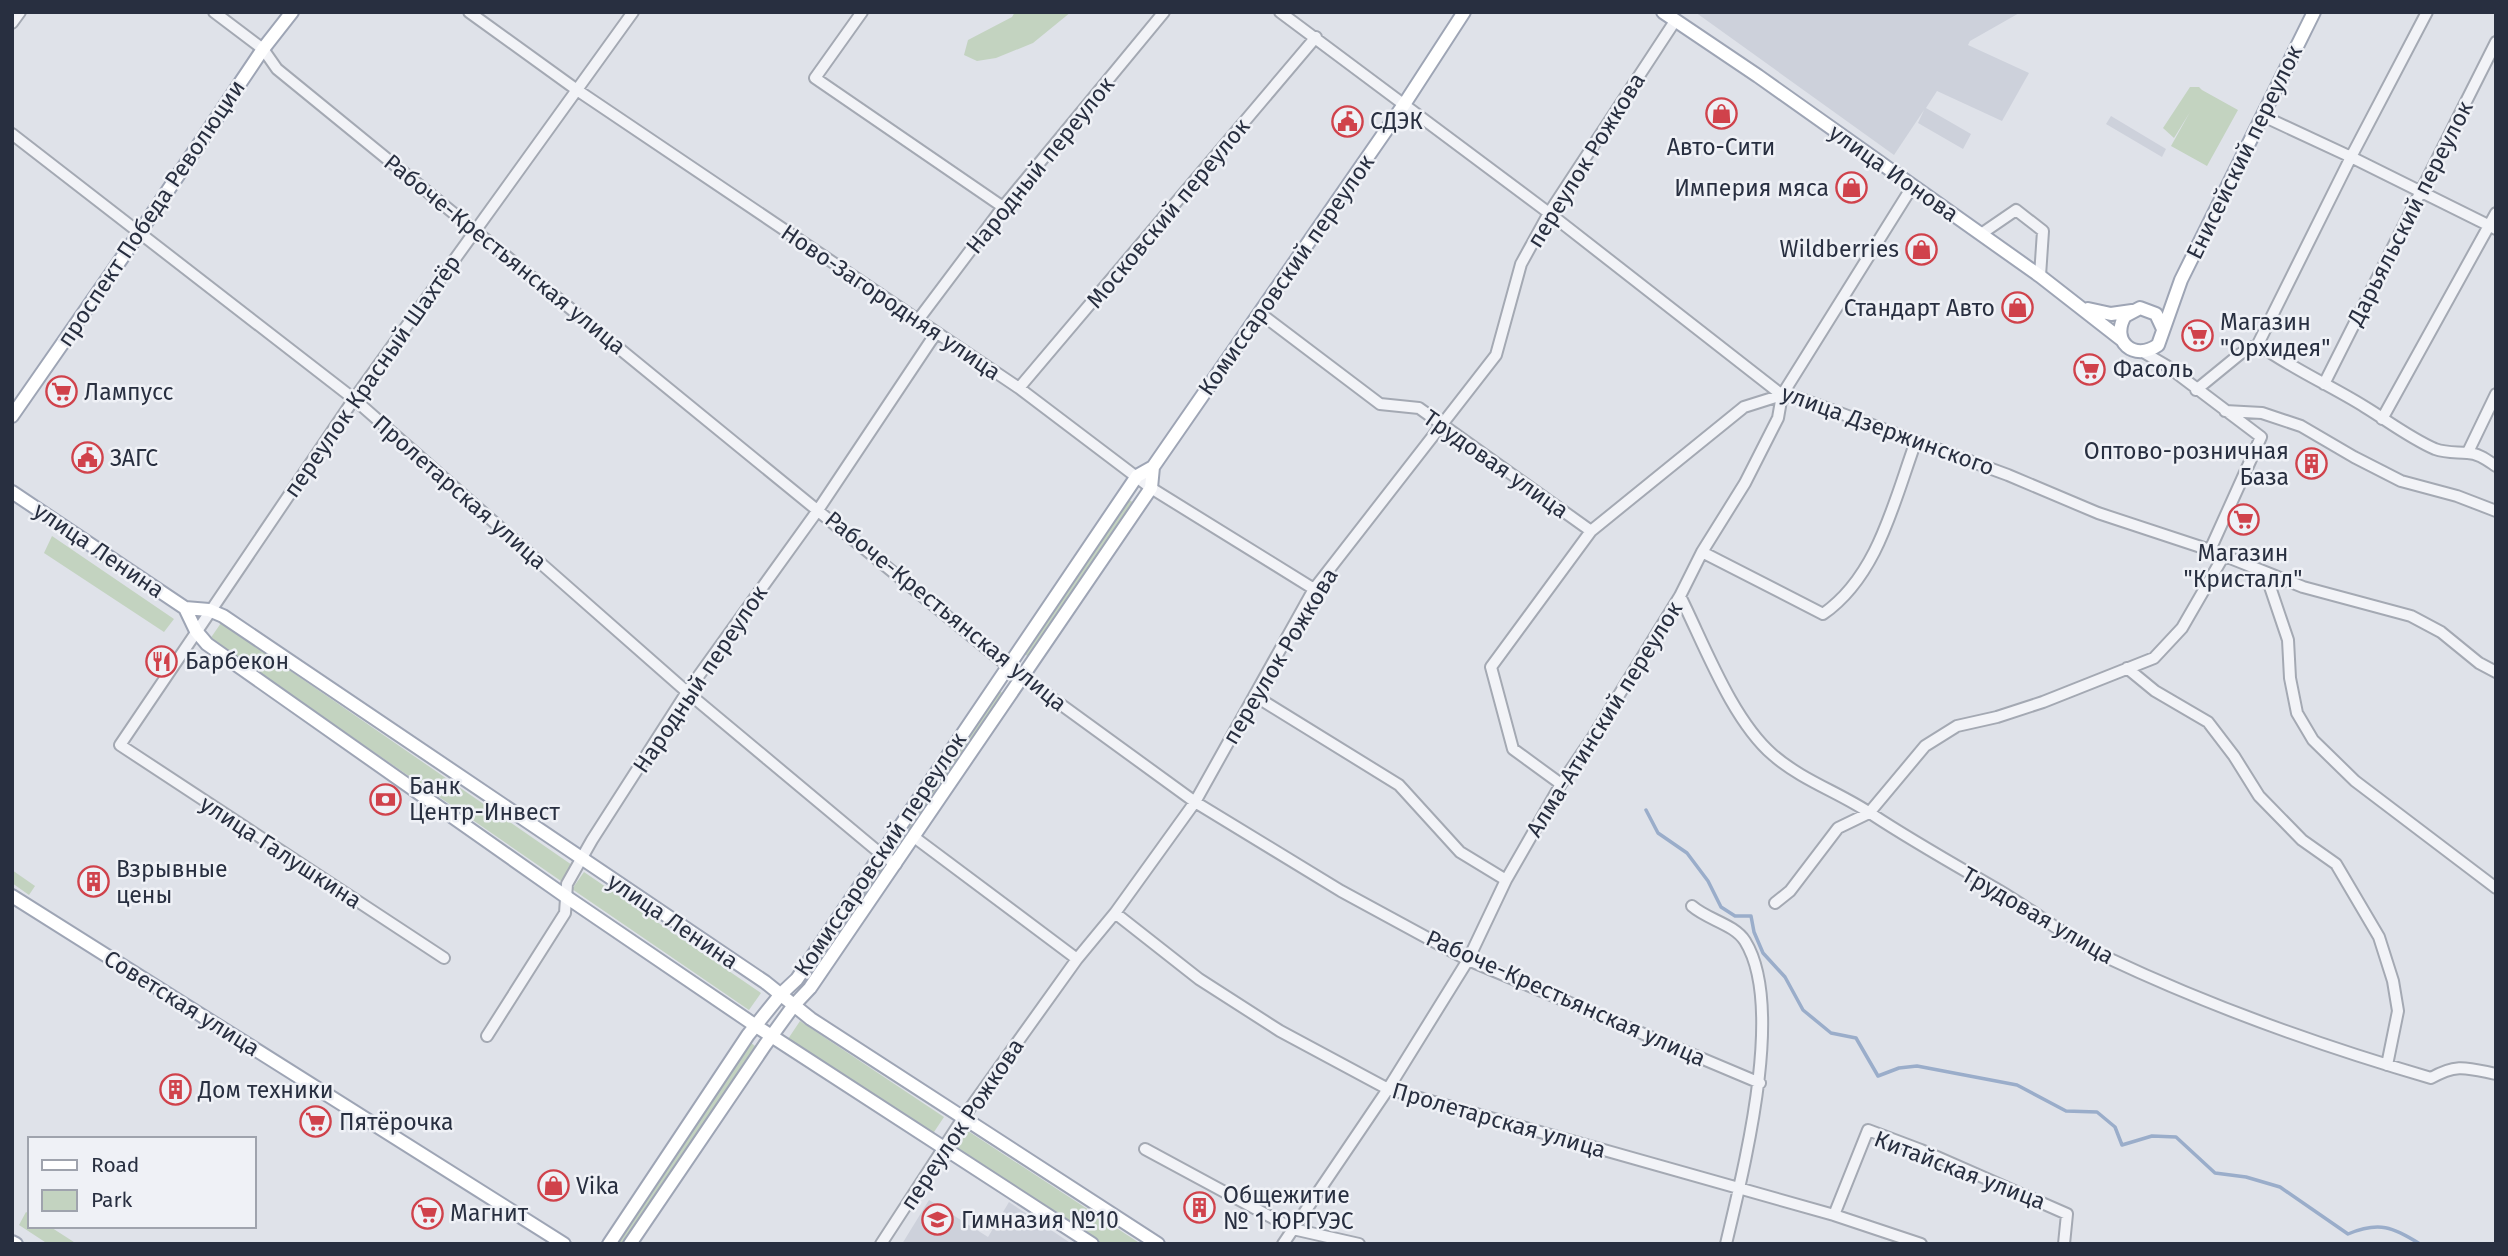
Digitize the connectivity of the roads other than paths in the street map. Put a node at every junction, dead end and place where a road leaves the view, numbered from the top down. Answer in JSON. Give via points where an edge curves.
{"nodes":[{"id":1,"x":20,"y":12,"type":"edge"},
{"id":2,"x":214,"y":12,"type":"edge"},
{"id":3,"x":292,"y":12,"type":"edge"},
{"id":4,"x":469,"y":12,"type":"edge"},
{"id":5,"x":633,"y":12,"type":"edge"},
{"id":6,"x":846,"y":12,"type":"edge"},
{"id":7,"x":1164,"y":12,"type":"edge"},
{"id":8,"x":1280,"y":12,"type":"edge"},
{"id":9,"x":1464,"y":12,"type":"edge"},
{"id":10,"x":1663,"y":12,"type":"edge"},
{"id":11,"x":2314,"y":12,"type":"edge"},
{"id":12,"x":2427,"y":12,"type":"edge"},
{"id":13,"x":859,"y":16,"type":"edge"},
{"id":14,"x":1675,"y":21,"type":"junction"},
{"id":15,"x":12,"y":23,"type":"edge"},
{"id":16,"x":1316,"y":37,"type":"junction"},
{"id":17,"x":2496,"y":43,"type":"edge"},
{"id":18,"x":263,"y":49,"type":"junction"},
{"id":19,"x":577,"y":90,"type":"junction"},
{"id":20,"x":1405,"y":103,"type":"junction"},
{"id":21,"x":2263,"y":116,"type":"junction"},
{"id":22,"x":12,"y":134,"type":"edge"},
{"id":23,"x":2351,"y":157,"type":"junction"},
{"id":24,"x":1912,"y":187,"type":"junction"},
{"id":25,"x":2420,"y":191,"type":"junction"},
{"id":26,"x":1003,"y":207,"type":"junction"},
{"id":27,"x":1549,"y":213,"type":"junction"},
{"id":28,"x":2496,"y":213,"type":"edge"},
{"id":29,"x":2492,"y":228,"type":"edge"},
{"id":30,"x":476,"y":230,"type":"junction"},
{"id":31,"x":140,"y":232,"type":"junction"},
{"id":32,"x":1980,"y":234,"type":"junction"},
{"id":33,"x":2040,"y":276,"type":"junction"},
{"id":34,"x":2175,"y":292,"type":"junction"},
{"id":35,"x":2067,"y":296,"type":"junction"},
{"id":36,"x":2136,"y":310,"type":"junction"},
{"id":37,"x":1261,"y":314,"type":"junction"},
{"id":38,"x":918,"y":320,"type":"junction"},
{"id":39,"x":2163,"y":329,"type":"junction"},
{"id":40,"x":936,"y":332,"type":"junction"},
{"id":41,"x":2122,"y":340,"type":"junction"},
{"id":42,"x":2258,"y":344,"type":"junction"},
{"id":43,"x":2158,"y":345,"type":"junction"},
{"id":44,"x":2143,"y":352,"type":"junction"},
{"id":45,"x":2167,"y":366,"type":"junction"},
{"id":46,"x":2324,"y":384,"type":"junction"},
{"id":47,"x":1019,"y":388,"type":"junction"},
{"id":48,"x":2196,"y":390,"type":"junction"},
{"id":49,"x":2496,"y":394,"type":"edge"},
{"id":50,"x":1783,"y":395,"type":"junction"},
{"id":51,"x":354,"y":399,"type":"junction"},
{"id":52,"x":2225,"y":411,"type":"junction"},
{"id":53,"x":12,"y":416,"type":"edge"},
{"id":54,"x":2382,"y":419,"type":"junction"},
{"id":55,"x":1441,"y":425,"type":"junction"},
{"id":56,"x":1916,"y":441,"type":"junction"},
{"id":57,"x":2468,"y":452,"type":"junction"},
{"id":58,"x":2496,"y":466,"type":"edge"},
{"id":59,"x":1153,"y":467,"type":"junction"},
{"id":60,"x":1137,"y":476,"type":"junction"},
{"id":61,"x":1151,"y":488,"type":"junction"},
{"id":62,"x":12,"y":492,"type":"edge"},
{"id":63,"x":818,"y":510,"type":"junction"},
{"id":64,"x":2496,"y":511,"type":"edge"},
{"id":65,"x":1591,"y":531,"type":"junction"},
{"id":66,"x":2210,"y":550,"type":"junction"},
{"id":67,"x":1702,"y":552,"type":"junction"},
{"id":68,"x":2223,"y":557,"type":"junction"},
{"id":69,"x":2265,"y":572,"type":"junction"},
{"id":70,"x":1314,"y":589,"type":"junction"},
{"id":71,"x":1680,"y":596,"type":"junction"},
{"id":72,"x":185,"y":608,"type":"junction"},
{"id":73,"x":209,"y":610,"type":"junction"},
{"id":74,"x":196,"y":631,"type":"junction"},
{"id":75,"x":1008,"y":666,"type":"junction"},
{"id":76,"x":2127,"y":668,"type":"junction"},
{"id":77,"x":2496,"y":672,"type":"edge"},
{"id":78,"x":1024,"y":676,"type":"junction"},
{"id":79,"x":687,"y":692,"type":"junction"},
{"id":80,"x":1255,"y":696,"type":"junction"},
{"id":81,"x":120,"y":745,"type":"joint"},
{"id":82,"x":1561,"y":784,"type":"junction"},
{"id":83,"x":1195,"y":802,"type":"junction"},
{"id":84,"x":1870,"y":813,"type":"junction"},
{"id":85,"x":914,"y":837,"type":"junction"},
{"id":86,"x":881,"y":854,"type":"junction"},
{"id":87,"x":582,"y":860,"type":"junction"},
{"id":88,"x":896,"y":864,"type":"junction"},
{"id":89,"x":1506,"y":880,"type":"junction"},
{"id":90,"x":2496,"y":888,"type":"edge"},
{"id":91,"x":12,"y":896,"type":"edge"},
{"id":92,"x":565,"y":896,"type":"junction"},
{"id":93,"x":1775,"y":903,"type":"dead end"},
{"id":94,"x":1692,"y":906,"type":"dead end"},
{"id":95,"x":1115,"y":913,"type":"junction"},
{"id":96,"x":444,"y":958,"type":"dead end"},
{"id":97,"x":1077,"y":959,"type":"junction"},
{"id":98,"x":1468,"y":960,"type":"junction"},
{"id":99,"x":781,"y":994,"type":"junction"},
{"id":100,"x":794,"y":1004,"type":"junction"},
{"id":101,"x":756,"y":1026,"type":"junction"},
{"id":102,"x":487,"y":1036,"type":"dead end"},
{"id":103,"x":771,"y":1036,"type":"junction"},
{"id":104,"x":2387,"y":1065,"type":"junction"},
{"id":105,"x":2496,"y":1074,"type":"edge"},
{"id":106,"x":1760,"y":1083,"type":"junction"},
{"id":107,"x":1388,"y":1089,"type":"junction"},
{"id":108,"x":963,"y":1118,"type":"junction"},
{"id":109,"x":945,"y":1147,"type":"junction"},
{"id":110,"x":1145,"y":1149,"type":"dead end"},
{"id":111,"x":1739,"y":1189,"type":"junction"},
{"id":112,"x":1834,"y":1215,"type":"junction"},
{"id":113,"x":1293,"y":1229,"type":"junction"},
{"id":114,"x":564,"y":1244,"type":"edge"},
{"id":115,"x":609,"y":1244,"type":"edge"},
{"id":116,"x":630,"y":1244,"type":"edge"},
{"id":117,"x":881,"y":1244,"type":"edge"},
{"id":118,"x":1092,"y":1244,"type":"edge"},
{"id":119,"x":1158,"y":1244,"type":"edge"},
{"id":120,"x":1283,"y":1244,"type":"edge"},
{"id":121,"x":1359,"y":1244,"type":"edge"},
{"id":122,"x":1726,"y":1244,"type":"edge"},
{"id":123,"x":1921,"y":1244,"type":"edge"},
{"id":124,"x":2064,"y":1244,"type":"edge"}],
"edges":[{"from":1,"to":15,"type":"street"},
{"from":2,"to":18,"type":"street","name":"Рабоче-Крестьянская улица"},
{"from":3,"to":18,"type":"main road","name":"проспект Победа Революции"},
{"from":4,"to":19,"type":"street","name":"Ново-Загородняя улица"},
{"from":5,"to":19,"type":"street","name":"переулок Красный Шахтёр"},
{"from":6,"to":13,"type":"street"},
{"from":7,"to":26,"type":"street","name":"Народный переулок"},
{"from":8,"to":16,"type":"street","name":"улица Дзержинского"},
{"from":9,"to":20,"type":"main road","name":"Комиссаровский переулок"},
{"from":10,"to":14,"type":"main road","name":"улица Ионова"},
{"from":11,"to":21,"type":"main road","name":"Енисейский переулок"},
{"from":12,"to":23,"type":"street"},
{"from":13,"to":26,"type":"street","via":[[815,78]]},
{"from":14,"to":24,"type":"main road","name":"улица Ионова"},
{"from":14,"to":27,"type":"street","name":"переулок Рожкова"},
{"from":16,"to":20,"type":"street","name":"улица Дзержинского"},
{"from":16,"to":47,"type":"street","name":"Московский переулок"},
{"from":17,"to":25,"type":"street","name":"Дарьяльский переулок"},
{"from":18,"to":30,"type":"street","name":"Рабоче-Крестьянская улица","via":[[276,69]]},
{"from":18,"to":31,"type":"main road","name":"проспект Победа Революции"},
{"from":19,"to":30,"type":"street","name":"переулок Красный Шахтёр"},
{"from":19,"to":38,"type":"street","name":"Ново-Загородняя улица"},
{"from":20,"to":27,"type":"street","name":"улица Дзержинского"},
{"from":20,"to":37,"type":"main road","name":"Комиссаровский переулок"},
{"from":21,"to":23,"type":"street"},
{"from":21,"to":34,"type":"main road","name":"Енисейский переулок"},
{"from":22,"to":31,"type":"street","name":"Пролетарская улица"},
{"from":23,"to":25,"type":"street"},
{"from":23,"to":42,"type":"street"},
{"from":24,"to":32,"type":"main road","name":"улица Ионова"},
{"from":24,"to":50,"type":"street","name":"Алма-Атинский переулок"},
{"from":25,"to":29,"type":"street"},
{"from":25,"to":46,"type":"street","name":"Дарьяльский переулок"},
{"from":26,"to":38,"type":"street","name":"Народный переулок"},
{"from":27,"to":50,"type":"street","name":"улица Дзержинского"},
{"from":27,"to":55,"type":"street","name":"переулок Рожкова","via":[[1521,264],[1496,355]]},
{"from":28,"to":29,"type":"street"},
{"from":29,"to":54,"type":"street"},
{"from":30,"to":51,"type":"street","name":"переулок Красный Шахтёр"},
{"from":30,"to":63,"type":"street","name":"Рабоче-Крестьянская улица"},
{"from":31,"to":51,"type":"street","name":"Пролетарская улица"},
{"from":31,"to":53,"type":"main road","name":"проспект Победа Революции"},
{"from":32,"to":33,"type":"main road","name":"улица Ионова"},
{"from":32,"to":33,"type":"street","via":[[2016,210],[2043,231]]},
{"from":33,"to":35,"type":"main road","name":"улица Ионова"},
{"from":34,"to":36,"type":"main road","via":[[2158,304]]},
{"from":34,"to":39,"type":"main road","name":"Енисейский переулок"},
{"from":35,"to":36,"type":"main road","via":[[2103,314]]},
{"from":35,"to":41,"type":"main road","name":"улица Ионова"},
{"from":36,"to":39,"type":"main road","via":[[2156,314]]},
{"from":36,"to":41,"type":"main road","via":[[2121,323]]},
{"from":37,"to":55,"type":"street","name":"Трудовая улица","via":[[1380,404],[1419,408]]},
{"from":37,"to":59,"type":"main road","name":"Комиссаровский переулок"},
{"from":38,"to":40,"type":"street","name":"Ново-Загородняя улица"},
{"from":39,"to":43,"type":"main road"},
{"from":40,"to":47,"type":"street","name":"Ново-Загородняя улица"},
{"from":40,"to":63,"type":"street","name":"Народный переулок"},
{"from":41,"to":44,"type":"main road"},
{"from":42,"to":46,"type":"street"},
{"from":42,"to":48,"type":"street"},
{"from":43,"to":44,"type":"main road"},
{"from":43,"to":45,"type":"street","via":[[2158,354]]},
{"from":44,"to":45,"type":"street"},
{"from":45,"to":48,"type":"street"},
{"from":46,"to":54,"type":"street"},
{"from":47,"to":60,"type":"street","name":"Ново-Загородняя улица"},
{"from":48,"to":52,"type":"street"},
{"from":49,"to":57,"type":"street"},
{"from":50,"to":56,"type":"street","name":"улица Дзержинского"},
{"from":50,"to":65,"type":"street","via":[[1744,407]]},
{"from":50,"to":67,"type":"street","name":"Алма-Атинский переулок","via":[[1778,418]]},
{"from":51,"to":73,"type":"street","name":"переулок Красный Шахтёр"},
{"from":51,"to":79,"type":"street","name":"Пролетарская улица"},
{"from":52,"to":64,"type":"street","via":[[2262,413],[2301,426],[2401,481]]},
{"from":52,"to":66,"type":"street","via":[[2261,437]]},
{"from":54,"to":57,"type":"street","via":[[2435,449]]},
{"from":55,"to":65,"type":"street","name":"Трудовая улица"},
{"from":55,"to":70,"type":"street","name":"переулок Рожкова"},
{"from":56,"to":66,"type":"street","name":"улица Дзержинского","via":[[2098,513]]},
{"from":56,"to":67,"type":"street","via":[[1872,558],[1840,602],[1823,614]]},
{"from":57,"to":58,"type":"street"},
{"from":59,"to":60,"type":"main road","name":"Комиссаровский переулок"},
{"from":59,"to":61,"type":"main road","name":"Комиссаровский переулок"},
{"from":60,"to":61,"type":"street","name":"Ново-Загородняя улица"},
{"from":60,"to":75,"type":"main road","name":"Комиссаровский переулок"},
{"from":61,"to":70,"type":"street","name":"Ново-Загородняя улица"},
{"from":61,"to":78,"type":"main road","name":"Комиссаровский переулок"},
{"from":62,"to":72,"type":"main road","name":"улица Ленина"},
{"from":63,"to":75,"type":"street","name":"Рабоче-Крестьянская улица"},
{"from":63,"to":79,"type":"street","name":"Народный переулок"},
{"from":65,"to":82,"type":"street","via":[[1491,667],[1513,749]]},
{"from":66,"to":68,"type":"street","name":"улица Дзержинского"},
{"from":67,"to":71,"type":"street","name":"Алма-Атинский переулок"},
{"from":68,"to":69,"type":"street","name":"улица Дзержинского"},
{"from":68,"to":76,"type":"street","via":[[2182,628],[2154,657]]},
{"from":69,"to":77,"type":"street","name":"улица Дзержинского","via":[[2411,616]]},
{"from":69,"to":90,"type":"street","via":[[2288,640],[2297,713],[2313,740],[2355,781]]},
{"from":70,"to":80,"type":"street","name":"переулок Рожкова"},
{"from":71,"to":82,"type":"street","name":"Алма-Атинский переулок"},
{"from":71,"to":84,"type":"street","name":"Трудовая улица","via":[[1749,729],[1773,755],[1806,778]]},
{"from":72,"to":73,"type":"main road","name":"улица Ленина"},
{"from":72,"to":74,"type":"main road","name":"улица Ленина"},
{"from":73,"to":74,"type":"street","name":"переулок Красный Шахтёр"},
{"from":73,"to":87,"type":"main road","name":"улица Ленина"},
{"from":74,"to":81,"type":"street","name":"переулок Красный Шахтёр"},
{"from":74,"to":92,"type":"main road","name":"улица Ленина","via":[[207,645]]},
{"from":75,"to":78,"type":"street","name":"Рабоче-Крестьянская улица"},
{"from":75,"to":86,"type":"main road","name":"Комиссаровский переулок"},
{"from":76,"to":84,"type":"street","via":[[2043,702],[1957,726],[1925,746]]},
{"from":76,"to":104,"type":"street","via":[[2155,691],[2208,722],[2259,796],[2302,840],[2336,864],[2379,937],[2393,981],[2398,1012]]},
{"from":78,"to":83,"type":"street","name":"Рабоче-Крестьянская улица"},
{"from":78,"to":85,"type":"main road","name":"Комиссаровский переулок"},
{"from":79,"to":86,"type":"street","name":"Пролетарская улица"},
{"from":79,"to":87,"type":"street","name":"Народный переулок"},
{"from":80,"to":83,"type":"street","name":"переулок Рожкова"},
{"from":80,"to":89,"type":"street","via":[[1399,785],[1460,852]]},
{"from":81,"to":96,"type":"street","name":"улица Галушкина"},
{"from":82,"to":89,"type":"street","name":"Алма-Атинский переулок"},
{"from":83,"to":95,"type":"street","name":"переулок Рожкова"},
{"from":83,"to":98,"type":"street","name":"Рабоче-Крестьянская улица","via":[[1341,891]]},
{"from":84,"to":93,"type":"street","via":[[1838,828],[1790,891]]},
{"from":84,"to":104,"type":"street","name":"Трудовая улица","via":[[2108,958],[2267,1025]]},
{"from":85,"to":88,"type":"main road","name":"Комиссаровский переулок"},
{"from":85,"to":97,"type":"street"},
{"from":86,"to":88,"type":"street","name":"Пролетарская улица"},
{"from":86,"to":99,"type":"main road","name":"Комиссаровский переулок","via":[[797,979]]},
{"from":87,"to":92,"type":"street","name":"Народный переулок"},
{"from":87,"to":99,"type":"main road","name":"улица Ленина"},
{"from":88,"to":100,"type":"main road","name":"Комиссаровский переулок","via":[[810,988]]},
{"from":89,"to":98,"type":"street","name":"Алма-Атинский переулок"},
{"from":91,"to":114,"type":"main road","name":"Советская улица"},
{"from":92,"to":101,"type":"main road","name":"улица Ленина"},
{"from":92,"to":102,"type":"street","name":"Народный переулок","via":[[565,913]]},
{"from":94,"to":106,"type":"street","via":[[1737,931],[1751,956],[1761,989]]},
{"from":95,"to":97,"type":"street","name":"переулок Рожкова"},
{"from":95,"to":107,"type":"street","name":"Пролетарская улица","via":[[1199,979],[1280,1031]]},
{"from":97,"to":108,"type":"street","name":"переулок Рожкова"},
{"from":98,"to":106,"type":"street","name":"Рабоче-Крестьянская улица"},
{"from":98,"to":107,"type":"street","name":"Алма-Атинский переулок"},
{"from":99,"to":100,"type":"main road","name":"улица Ленина"},
{"from":99,"to":101,"type":"main road","name":"Комиссаровский переулок"},
{"from":100,"to":103,"type":"main road","name":"Комиссаровский переулок"},
{"from":100,"to":108,"type":"main road","name":"улица Ленина"},
{"from":101,"to":103,"type":"main road","name":"улица Ленина"},
{"from":101,"to":115,"type":"main road","name":"Комиссаровский переулок"},
{"from":103,"to":109,"type":"main road","name":"улица Ленина"},
{"from":103,"to":116,"type":"main road","name":"Комиссаровский переулок"},
{"from":104,"to":105,"type":"street","name":"Трудовая улица","via":[[2431,1078],[2449,1068]]},
{"from":106,"to":111,"type":"street"},
{"from":107,"to":111,"type":"street","name":"Пролетарская улица"},
{"from":107,"to":113,"type":"street","name":"Алма-Атинский переулок"},
{"from":108,"to":109,"type":"street","name":"переулок Рожкова"},
{"from":108,"to":119,"type":"main road","name":"улица Ленина"},
{"from":109,"to":117,"type":"street","name":"переулок Рожкова"},
{"from":109,"to":118,"type":"main road","name":"улица Ленина"},
{"from":110,"to":113,"type":"street"},
{"from":111,"to":112,"type":"street","name":"Пролетарская улица"},
{"from":111,"to":122,"type":"street"},
{"from":112,"to":123,"type":"street","name":"Пролетарская улица"},
{"from":112,"to":124,"type":"street","name":"Китайская улица","via":[[1868,1130],[2067,1214]]},
{"from":113,"to":120,"type":"street","name":"Алма-Атинский переулок"},
{"from":113,"to":121,"type":"street"}]}
